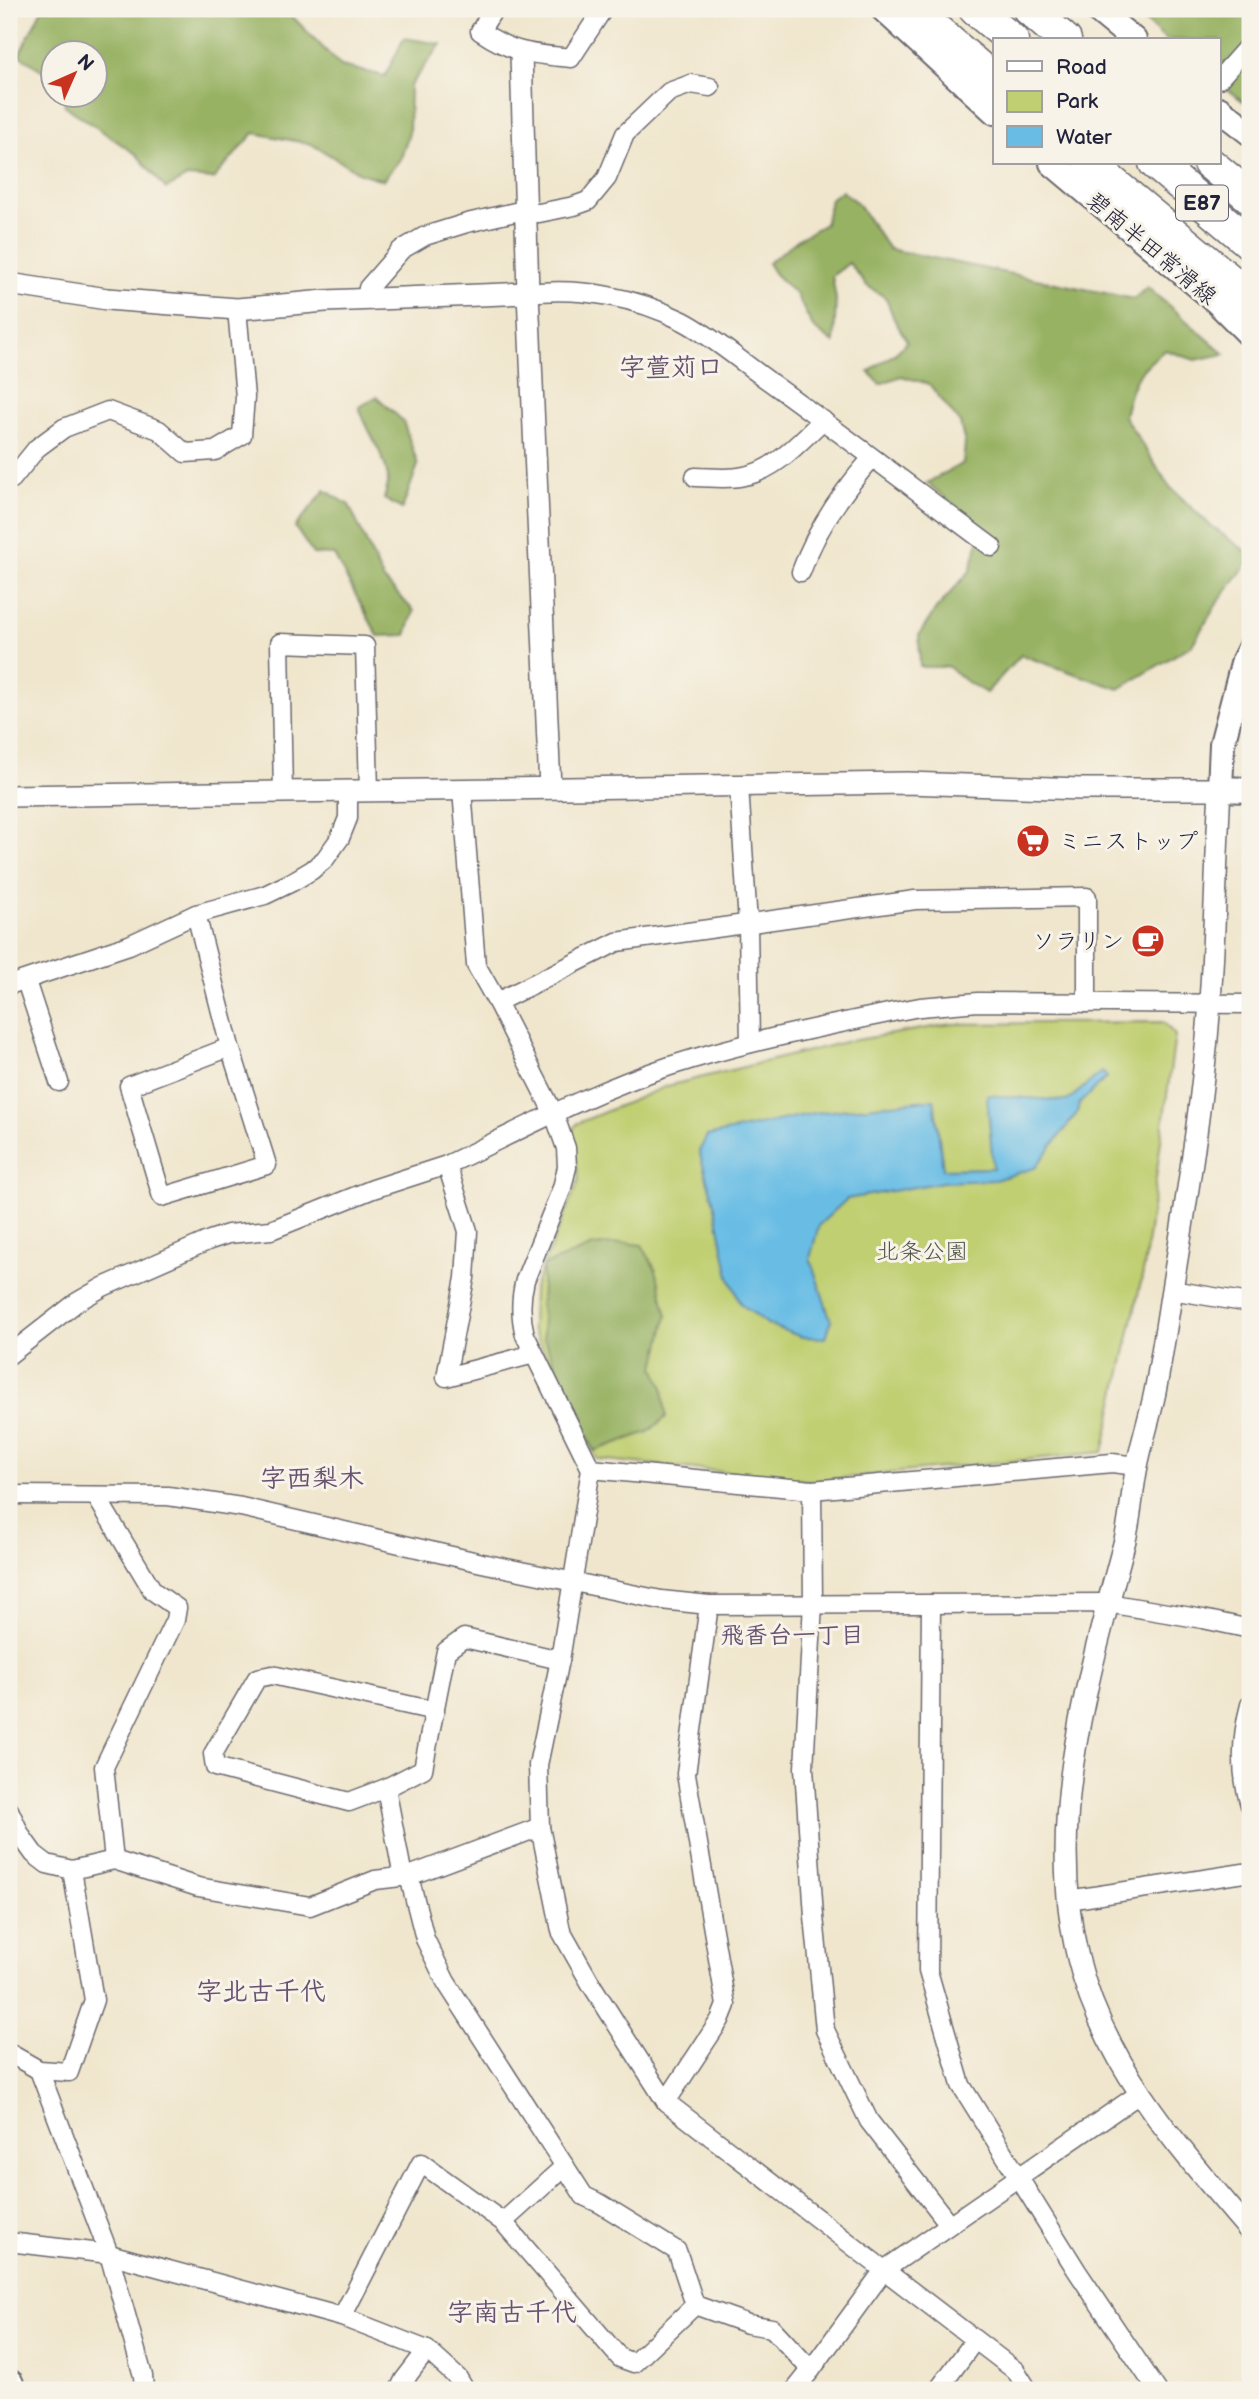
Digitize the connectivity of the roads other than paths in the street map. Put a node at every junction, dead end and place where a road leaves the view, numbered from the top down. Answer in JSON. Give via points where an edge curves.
{"nodes":[{"id":1,"x":494,"y":9,"type":"edge"},
{"id":2,"x":603,"y":9,"type":"edge"},
{"id":3,"x":883,"y":9,"type":"edge"},
{"id":4,"x":912,"y":9,"type":"edge"},
{"id":5,"x":975,"y":9,"type":"edge"},
{"id":6,"x":1029,"y":9,"type":"edge"},
{"id":7,"x":1097,"y":9,"type":"edge"},
{"id":8,"x":1010,"y":38,"type":"edge"},
{"id":9,"x":1063,"y":38,"type":"edge"},
{"id":10,"x":1132,"y":38,"type":"edge"},
{"id":11,"x":1250,"y":44,"type":"edge"},
{"id":12,"x":522,"y":53,"type":"junction"},
{"id":13,"x":1220,"y":78,"type":"edge"},
{"id":14,"x":993,"y":79,"type":"edge"},
{"id":15,"x":710,"y":87,"type":"dead end"},
{"id":16,"x":993,"y":110,"type":"edge"},
{"id":17,"x":1220,"y":110,"type":"edge"},
{"id":18,"x":1250,"y":133,"type":"edge"},
{"id":19,"x":1053,"y":164,"type":"edge"},
{"id":20,"x":1090,"y":164,"type":"edge"},
{"id":21,"x":1156,"y":164,"type":"edge"},
{"id":22,"x":1210,"y":164,"type":"edge"},
{"id":23,"x":1250,"y":197,"type":"edge"},
{"id":24,"x":526,"y":212,"type":"junction"},
{"id":25,"x":1250,"y":243,"type":"edge"},
{"id":26,"x":9,"y":285,"type":"edge"},
{"id":27,"x":528,"y":293,"type":"junction"},
{"id":28,"x":1250,"y":297,"type":"edge"},
{"id":29,"x":366,"y":300,"type":"junction"},
{"id":30,"x":237,"y":309,"type":"junction"},
{"id":31,"x":1250,"y":335,"type":"edge"},
{"id":32,"x":823,"y":420,"type":"junction"},
{"id":33,"x":872,"y":458,"type":"junction"},
{"id":34,"x":9,"y":477,"type":"edge"},
{"id":35,"x":695,"y":477,"type":"dead end"},
{"id":36,"x":992,"y":547,"type":"dead end"},
{"id":37,"x":800,"y":572,"type":"dead end"},
{"id":38,"x":1250,"y":648,"type":"edge"},
{"id":39,"x":739,"y":786,"type":"junction"},
{"id":40,"x":551,"y":789,"type":"junction"},
{"id":41,"x":1220,"y":789,"type":"junction"},
{"id":42,"x":462,"y":790,"type":"junction"},
{"id":43,"x":1250,"y":790,"type":"edge"},
{"id":44,"x":358,"y":791,"type":"junction"},
{"id":45,"x":283,"y":793,"type":"junction"},
{"id":46,"x":9,"y":796,"type":"edge"},
{"id":47,"x":196,"y":914,"type":"junction"},
{"id":48,"x":748,"y":923,"type":"junction"},
{"id":49,"x":18,"y":983,"type":"edge"},
{"id":50,"x":498,"y":1002,"type":"junction"},
{"id":51,"x":1087,"y":1003,"type":"junction"},
{"id":52,"x":1210,"y":1003,"type":"junction"},
{"id":53,"x":1250,"y":1004,"type":"edge"},
{"id":54,"x":750,"y":1043,"type":"junction"},
{"id":55,"x":230,"y":1047,"type":"junction"},
{"id":56,"x":59,"y":1082,"type":"dead end"},
{"id":57,"x":554,"y":1114,"type":"junction"},
{"id":58,"x":447,"y":1165,"type":"junction"},
{"id":59,"x":1171,"y":1290,"type":"junction"},
{"id":60,"x":1250,"y":1303,"type":"edge"},
{"id":61,"x":534,"y":1354,"type":"junction"},
{"id":62,"x":9,"y":1355,"type":"edge"},
{"id":63,"x":1137,"y":1466,"type":"junction"},
{"id":64,"x":591,"y":1469,"type":"junction"},
{"id":65,"x":812,"y":1490,"type":"junction"},
{"id":66,"x":9,"y":1494,"type":"edge"},
{"id":67,"x":96,"y":1496,"type":"junction"},
{"id":68,"x":572,"y":1580,"type":"junction"},
{"id":69,"x":813,"y":1603,"type":"junction"},
{"id":70,"x":1107,"y":1603,"type":"junction"},
{"id":71,"x":931,"y":1604,"type":"junction"},
{"id":72,"x":709,"y":1605,"type":"junction"},
{"id":73,"x":1250,"y":1629,"type":"edge"},
{"id":74,"x":560,"y":1660,"type":"junction"},
{"id":75,"x":1250,"y":1704,"type":"edge"},
{"id":76,"x":435,"y":1711,"type":"junction"},
{"id":77,"x":386,"y":1788,"type":"junction"},
{"id":78,"x":1250,"y":1805,"type":"edge"},
{"id":79,"x":9,"y":1810,"type":"edge"},
{"id":80,"x":540,"y":1827,"type":"junction"},
{"id":81,"x":114,"y":1860,"type":"junction"},
{"id":82,"x":72,"y":1870,"type":"junction"},
{"id":83,"x":1250,"y":1872,"type":"edge"},
{"id":84,"x":406,"y":1876,"type":"junction"},
{"id":85,"x":1068,"y":1900,"type":"junction"},
{"id":86,"x":9,"y":2053,"type":"edge"},
{"id":87,"x":39,"y":2070,"type":"junction"},
{"id":88,"x":1139,"y":2094,"type":"junction"},
{"id":89,"x":666,"y":2102,"type":"junction"},
{"id":90,"x":565,"y":2166,"type":"junction"},
{"id":91,"x":1018,"y":2178,"type":"junction"},
{"id":92,"x":503,"y":2222,"type":"junction"},
{"id":93,"x":949,"y":2224,"type":"junction"},
{"id":94,"x":1250,"y":2231,"type":"edge"},
{"id":95,"x":9,"y":2242,"type":"edge"},
{"id":96,"x":109,"y":2254,"type":"junction"},
{"id":97,"x":884,"y":2270,"type":"junction"},
{"id":98,"x":695,"y":2305,"type":"junction"},
{"id":99,"x":342,"y":2317,"type":"junction"},
{"id":100,"x":975,"y":2340,"type":"junction"},
{"id":101,"x":427,"y":2350,"type":"junction"},
{"id":102,"x":811,"y":2370,"type":"junction"},
{"id":103,"x":9,"y":2384,"type":"edge"},
{"id":104,"x":11,"y":2390,"type":"edge"},
{"id":105,"x":144,"y":2390,"type":"edge"},
{"id":106,"x":399,"y":2390,"type":"edge"},
{"id":107,"x":465,"y":2390,"type":"edge"},
{"id":108,"x":795,"y":2390,"type":"edge"},
{"id":109,"x":938,"y":2390,"type":"edge"},
{"id":110,"x":1028,"y":2390,"type":"edge"},
{"id":111,"x":1157,"y":2390,"type":"edge"}],
"edges":[{"from":1,"to":12,"type":"street","via":[[480,31]]},
{"from":2,"to":12,"type":"street","via":[[571,58]]},
{"from":3,"to":16,"type":"main road"},
{"from":4,"to":14,"type":"highway"},
{"from":5,"to":8,"type":"highway"},
{"from":6,"to":9,"type":"highway"},
{"from":7,"to":10,"type":"main road"},
{"from":11,"to":13,"type":"street"},
{"from":12,"to":24,"type":"street"},
{"from":15,"to":24,"type":"street","via":[[691,84],[660,100],[625,134],[607,178],[587,201]]},
{"from":17,"to":18,"type":"main road"},
{"from":19,"to":31,"type":"main road","name":"碧南半田常滑線"},
{"from":20,"to":28,"type":"highway"},
{"from":21,"to":25,"type":"highway","number":"E87"},
{"from":22,"to":23,"type":"highway","number":"E87"},
{"from":24,"to":27,"type":"street"},
{"from":24,"to":29,"type":"street","via":[[467,223],[410,244],[368,288]]},
{"from":26,"to":30,"type":"street","via":[[107,299]]},
{"from":27,"to":29,"type":"street"},
{"from":27,"to":32,"type":"street","via":[[581,291],[656,309],[685,322]]},
{"from":27,"to":40,"type":"street"},
{"from":29,"to":30,"type":"street"},
{"from":30,"to":34,"type":"street","via":[[245,397],[242,435],[215,451],[185,453],[159,430],[108,411],[64,428]]},
{"from":32,"to":33,"type":"street"},
{"from":32,"to":35,"type":"street","via":[[768,467],[745,476]]},
{"from":33,"to":36,"type":"street"},
{"from":33,"to":37,"type":"street","via":[[816,534]]},
{"from":38,"to":41,"type":"main road","via":[[1222,744]]},
{"from":39,"to":40,"type":"street"},
{"from":39,"to":41,"type":"street","via":[[907,782]]},
{"from":39,"to":48,"type":"street"},
{"from":40,"to":42,"type":"street"},
{"from":41,"to":43,"type":"main road"},
{"from":41,"to":52,"type":"street"},
{"from":42,"to":44,"type":"street"},
{"from":42,"to":50,"type":"street","via":[[476,965]]},
{"from":44,"to":45,"type":"street"},
{"from":44,"to":45,"type":"street","via":[[365,646],[280,643]]},
{"from":44,"to":47,"type":"street","via":[[340,838],[312,870],[265,895]]},
{"from":45,"to":46,"type":"street"},
{"from":47,"to":49,"type":"street","via":[[129,945]]},
{"from":47,"to":55,"type":"street"},
{"from":48,"to":50,"type":"street","via":[[617,942]]},
{"from":48,"to":51,"type":"street","via":[[915,900],[1087,897]]},
{"from":48,"to":54,"type":"street"},
{"from":49,"to":56,"type":"street"},
{"from":50,"to":57,"type":"street"},
{"from":51,"to":52,"type":"street"},
{"from":51,"to":54,"type":"street","via":[[978,1002],[920,1007]]},
{"from":52,"to":53,"type":"street"},
{"from":52,"to":59,"type":"street"},
{"from":54,"to":57,"type":"street","via":[[633,1079]]},
{"from":55,"to":55,"type":"street","via":[[267,1165],[162,1197],[129,1086]]},
{"from":57,"to":58,"type":"street"},
{"from":57,"to":61,"type":"street","via":[[566,1147],[566,1167],[521,1292],[521,1317]]},
{"from":58,"to":61,"type":"street","via":[[468,1231],[465,1278],[446,1377]]},
{"from":58,"to":62,"type":"street","via":[[271,1230],[210,1240],[103,1287]]},
{"from":59,"to":60,"type":"street"},
{"from":59,"to":63,"type":"street"},
{"from":61,"to":64,"type":"street"},
{"from":63,"to":65,"type":"street","via":[[1112,1462]]},
{"from":63,"to":70,"type":"street","via":[[1126,1535]]},
{"from":64,"to":65,"type":"street"},
{"from":64,"to":68,"type":"street"},
{"from":65,"to":69,"type":"street"},
{"from":66,"to":67,"type":"street"},
{"from":67,"to":68,"type":"street","via":[[169,1496],[241,1507]]},
{"from":67,"to":81,"type":"street","via":[[153,1591],[177,1608],[104,1767]]},
{"from":68,"to":72,"type":"street","via":[[661,1600]]},
{"from":68,"to":74,"type":"street"},
{"from":69,"to":71,"type":"street"},
{"from":69,"to":72,"type":"street"},
{"from":69,"to":93,"type":"street","via":[[804,1768],[825,2030],[869,2121]]},
{"from":70,"to":71,"type":"street"},
{"from":70,"to":73,"type":"street"},
{"from":70,"to":85,"type":"street","via":[[1071,1766],[1065,1824]]},
{"from":71,"to":91,"type":"street","via":[[929,1971],[961,2085]]},
{"from":72,"to":89,"type":"street","via":[[686,1774],[726,2005]]},
{"from":74,"to":76,"type":"street","via":[[464,1638],[446,1651]]},
{"from":74,"to":80,"type":"street","via":[[538,1765]]},
{"from":75,"to":78,"type":"street","via":[[1242,1738]]},
{"from":76,"to":77,"type":"street","via":[[423,1769]]},
{"from":76,"to":77,"type":"street","via":[[264,1676],[257,1678],[213,1754],[215,1767],[349,1802]]},
{"from":77,"to":84,"type":"street"},
{"from":79,"to":82,"type":"street","via":[[34,1854],[47,1864]]},
{"from":80,"to":84,"type":"street"},
{"from":80,"to":89,"type":"street","via":[[561,1931]]},
{"from":81,"to":82,"type":"street"},
{"from":81,"to":84,"type":"street","via":[[198,1887],[310,1906],[375,1880]]},
{"from":82,"to":87,"type":"street","via":[[94,2000],[69,2072]]},
{"from":83,"to":85,"type":"street"},
{"from":84,"to":90,"type":"street","via":[[425,1939],[446,1982]]},
{"from":85,"to":88,"type":"street","via":[[1090,2001]]},
{"from":86,"to":87,"type":"street"},
{"from":87,"to":96,"type":"street"},
{"from":88,"to":91,"type":"street"},
{"from":88,"to":94,"type":"street"},
{"from":89,"to":97,"type":"street"},
{"from":90,"to":92,"type":"street"},
{"from":90,"to":98,"type":"street","via":[[584,2196],[677,2251]]},
{"from":91,"to":93,"type":"street"},
{"from":91,"to":111,"type":"street"},
{"from":92,"to":98,"type":"street","via":[[620,2358],[634,2363]]},
{"from":92,"to":99,"type":"street","via":[[421,2164]]},
{"from":93,"to":97,"type":"street"},
{"from":95,"to":96,"type":"street"},
{"from":96,"to":99,"type":"street"},
{"from":96,"to":105,"type":"street"},
{"from":97,"to":100,"type":"street"},
{"from":97,"to":102,"type":"street"},
{"from":98,"to":102,"type":"street","via":[[772,2328]]},
{"from":99,"to":101,"type":"street"},
{"from":100,"to":109,"type":"street"},
{"from":100,"to":110,"type":"street","via":[[1016,2371]]},
{"from":101,"to":106,"type":"street"},
{"from":101,"to":107,"type":"street"},
{"from":102,"to":108,"type":"street"},
{"from":103,"to":104,"type":"highway"}]}
